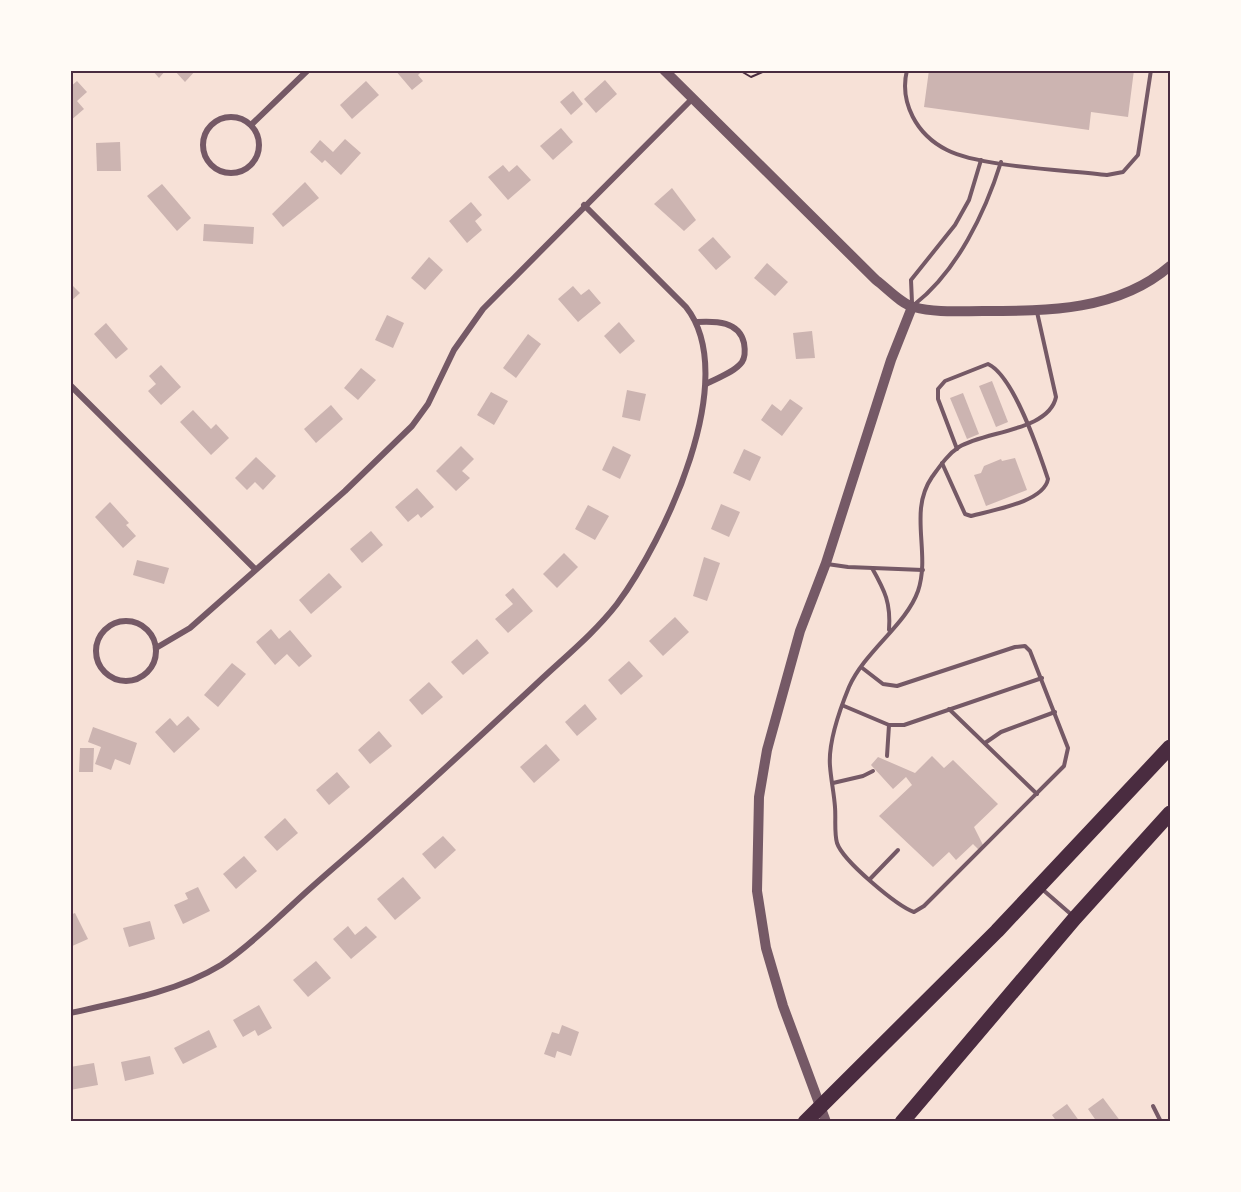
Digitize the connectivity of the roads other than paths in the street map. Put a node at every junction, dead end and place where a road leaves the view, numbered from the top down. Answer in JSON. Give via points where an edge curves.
{"nodes":[{"id":1,"x":308,"y":70,"type":"edge"},
{"id":2,"x":664,"y":70,"type":"edge"},
{"id":3,"x":907,"y":70,"type":"edge"},
{"id":4,"x":1151,"y":70,"type":"edge"},
{"id":5,"x":692,"y":99,"type":"junction"},
{"id":6,"x":251,"y":125,"type":"junction"},
{"id":7,"x":981,"y":160,"type":"junction"},
{"id":8,"x":1001,"y":162,"type":"junction"},
{"id":9,"x":584,"y":205,"type":"junction"},
{"id":10,"x":1170,"y":266,"type":"edge"},
{"id":11,"x":912,"y":307,"type":"junction"},
{"id":12,"x":1037,"y":311,"type":"junction"},
{"id":13,"x":698,"y":322,"type":"junction"},
{"id":14,"x":706,"y":384,"type":"junction"},
{"id":15,"x":70,"y":385,"type":"edge"},
{"id":16,"x":1029,"y":423,"type":"junction"},
{"id":17,"x":957,"y":449,"type":"junction"},
{"id":18,"x":942,"y":463,"type":"junction"},
{"id":19,"x":826,"y":563,"type":"junction"},
{"id":20,"x":872,"y":568,"type":"junction"},
{"id":21,"x":255,"y":569,"type":"junction"},
{"id":22,"x":923,"y":570,"type":"junction"},
{"id":23,"x":889,"y":630,"type":"junction"},
{"id":24,"x":156,"y":648,"type":"junction"},
{"id":25,"x":861,"y":667,"type":"junction"},
{"id":26,"x":1042,"y":678,"type":"junction"},
{"id":27,"x":843,"y":706,"type":"junction"},
{"id":28,"x":948,"y":708,"type":"junction"},
{"id":29,"x":1055,"y":712,"type":"junction"},
{"id":30,"x":889,"y":725,"type":"junction"},
{"id":31,"x":985,"y":742,"type":"junction"},
{"id":32,"x":1170,"y":747,"type":"edge"},
{"id":33,"x":887,"y":756,"type":"dead end"},
{"id":34,"x":873,"y":771,"type":"dead end"},
{"id":35,"x":833,"y":783,"type":"junction"},
{"id":36,"x":1037,"y":794,"type":"junction"},
{"id":37,"x":1170,"y":813,"type":"edge"},
{"id":38,"x":898,"y":850,"type":"dead end"},
{"id":39,"x":870,"y":879,"type":"junction"},
{"id":40,"x":1039,"y":886,"type":"junction"},
{"id":41,"x":1075,"y":918,"type":"junction"},
{"id":42,"x":70,"y":1013,"type":"edge"},
{"id":43,"x":1153,"y":1106,"type":"dead end"},
{"id":44,"x":805,"y":1122,"type":"edge"},
{"id":45,"x":826,"y":1122,"type":"edge"},
{"id":46,"x":902,"y":1122,"type":"edge"},
{"id":47,"x":1161,"y":1122,"type":"edge"}],
"edges":[{"from":1,"to":6,"type":"street"},
{"from":2,"to":5,"type":"street"},
{"from":3,"to":7,"type":"lane","via":[[903,86],[906,102],[925,135],[948,151]]},
{"from":4,"to":8,"type":"lane","via":[[1138,155],[1123,172],[1107,175]]},
{"from":5,"to":9,"type":"street"},
{"from":5,"to":11,"type":"street","via":[[876,280]]},
{"from":6,"to":6,"type":"street","via":[[229,117],[208,129],[203,144],[207,160],[218,171],[234,174],[254,162],[260,147]]},
{"from":7,"to":8,"type":"lane"},
{"from":7,"to":11,"type":"lane","via":[[969,200],[955,225],[911,280]]},
{"from":8,"to":11,"type":"lane","via":[[986,205],[954,259],[933,291]]},
{"from":9,"to":13,"type":"street"},
{"from":9,"to":21,"type":"street","via":[[483,309],[454,350],[428,404],[412,426]]},
{"from":10,"to":12,"type":"street","via":[[1129,292],[1078,307]]},
{"from":11,"to":12,"type":"street"},
{"from":11,"to":19,"type":"street","via":[[891,360]]},
{"from":12,"to":16,"type":"lane","via":[[1056,398],[1049,412]]},
{"from":13,"to":14,"type":"street"},
{"from":13,"to":14,"type":"street","via":[[729,325],[738,331],[745,348],[742,362]]},
{"from":14,"to":42,"type":"street","via":[[680,489],[635,579],[595,629],[449,767],[229,959],[198,976],[139,998]]},
{"from":15,"to":21,"type":"street"},
{"from":16,"to":17,"type":"lane"},
{"from":16,"to":17,"type":"lane","via":[[994,367],[980,366],[945,381],[938,389],[938,399]]},
{"from":16,"to":18,"type":"lane","via":[[1048,479],[1042,493],[971,516],[965,514]]},
{"from":17,"to":18,"type":"lane"},
{"from":18,"to":22,"type":"lane","via":[[922,494],[919,508]]},
{"from":19,"to":20,"type":"lane"},
{"from":19,"to":45,"type":"street","via":[[800,631],[767,750],[756,831],[757,891],[766,948]]},
{"from":20,"to":22,"type":"lane"},
{"from":20,"to":23,"type":"lane","via":[[890,609]]},
{"from":21,"to":24,"type":"street","via":[[190,628]]},
{"from":22,"to":23,"type":"lane","via":[[917,592]]},
{"from":23,"to":25,"type":"lane"},
{"from":24,"to":24,"type":"street","via":[[150,633],[129,621],[106,628],[95,650],[99,665],[109,676],[131,681],[150,669]]},
{"from":25,"to":26,"type":"lane","via":[[883,684],[897,686],[1025,646]]},
{"from":25,"to":27,"type":"lane"},
{"from":26,"to":28,"type":"lane"},
{"from":26,"to":29,"type":"lane"},
{"from":27,"to":30,"type":"lane"},
{"from":27,"to":35,"type":"lane","via":[[831,746]]},
{"from":28,"to":30,"type":"lane","via":[[904,725]]},
{"from":28,"to":31,"type":"lane"},
{"from":29,"to":31,"type":"lane"},
{"from":29,"to":36,"type":"lane","via":[[1068,748],[1067,758]]},
{"from":30,"to":33,"type":"lane"},
{"from":31,"to":36,"type":"lane"},
{"from":32,"to":40,"type":"highway"},
{"from":34,"to":35,"type":"lane"},
{"from":35,"to":39,"type":"lane","via":[[837,843]]},
{"from":36,"to":39,"type":"lane","via":[[914,912],[903,908]]},
{"from":37,"to":41,"type":"highway"},
{"from":38,"to":39,"type":"lane"},
{"from":40,"to":41,"type":"lane"},
{"from":40,"to":44,"type":"highway"},
{"from":41,"to":46,"type":"highway"},
{"from":43,"to":47,"type":"lane"}]}
